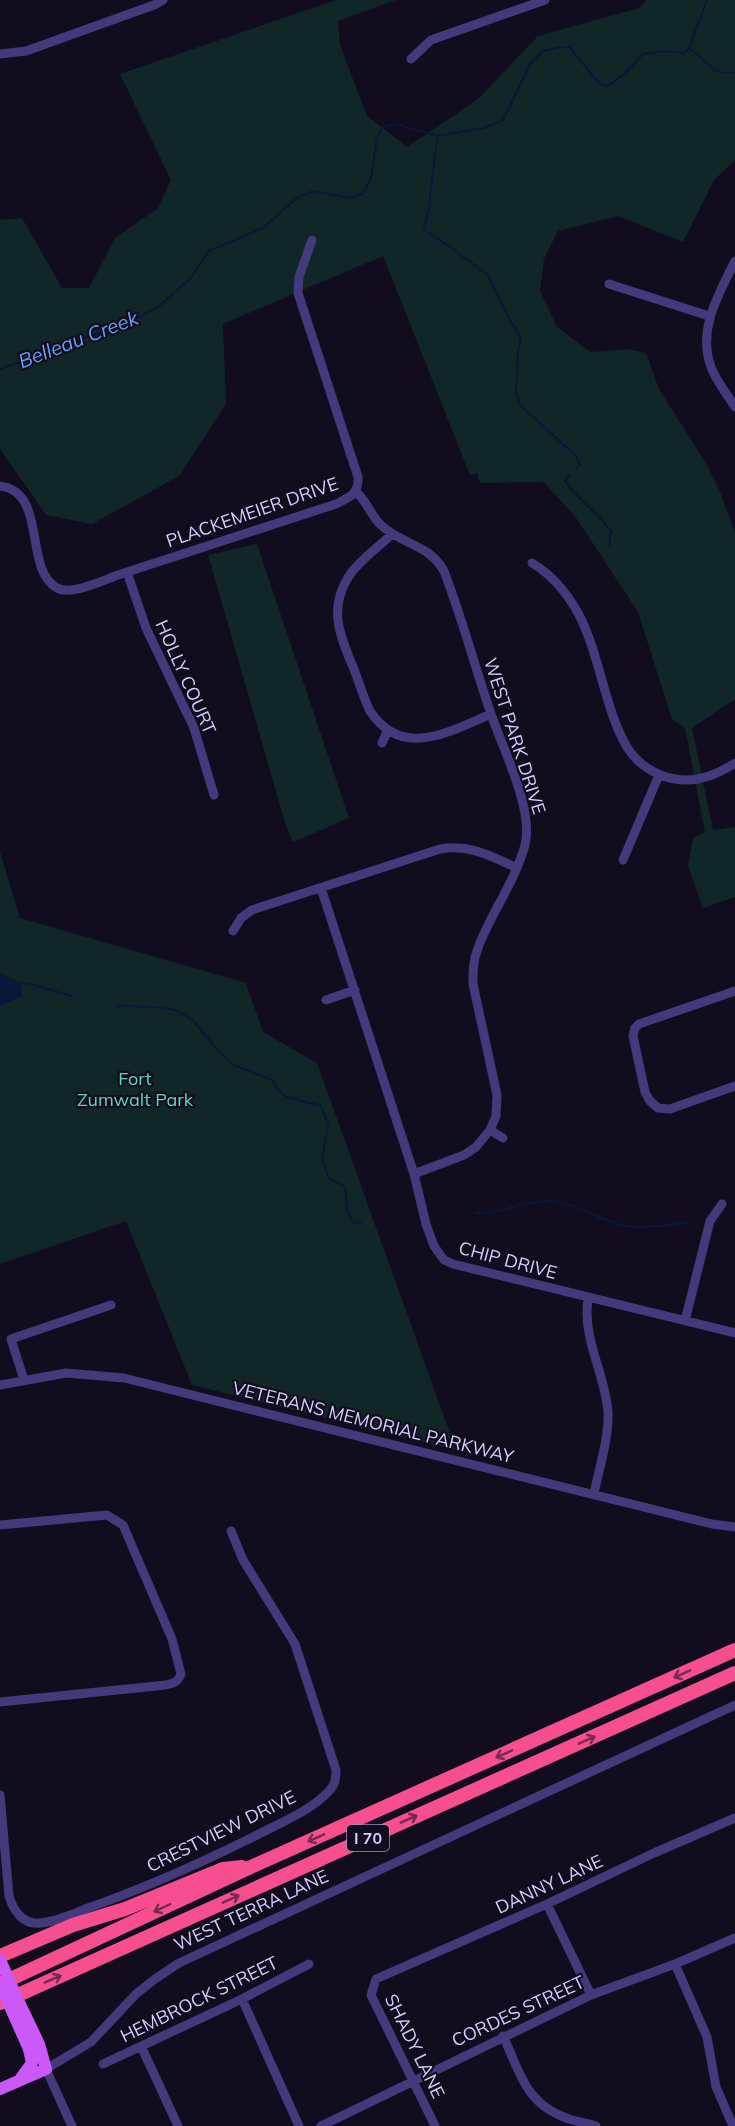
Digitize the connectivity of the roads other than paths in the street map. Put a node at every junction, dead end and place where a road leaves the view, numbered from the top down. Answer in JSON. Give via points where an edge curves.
{"nodes":[{"id":1,"x":164,"y":0,"type":"edge"},
{"id":2,"x":544,"y":0,"type":"edge"},
{"id":3,"x":0,"y":54,"type":"edge"},
{"id":4,"x":411,"y":59,"type":"dead end"},
{"id":5,"x":312,"y":240,"type":"dead end"},
{"id":6,"x":735,"y":261,"type":"edge"},
{"id":7,"x":609,"y":285,"type":"dead end"},
{"id":8,"x":709,"y":316,"type":"junction"},
{"id":9,"x":735,"y":407,"type":"edge"},
{"id":10,"x":0,"y":486,"type":"edge"},
{"id":11,"x":356,"y":492,"type":"junction"},
{"id":12,"x":392,"y":534,"type":"junction"},
{"id":13,"x":532,"y":563,"type":"dead end"},
{"id":14,"x":127,"y":572,"type":"junction"},
{"id":15,"x":491,"y":714,"type":"junction"},
{"id":16,"x":388,"y":730,"type":"junction"},
{"id":17,"x":382,"y":743,"type":"dead end"},
{"id":18,"x":735,"y":763,"type":"edge"},
{"id":19,"x":659,"y":775,"type":"junction"},
{"id":20,"x":214,"y":795,"type":"dead end"},
{"id":21,"x":623,"y":860,"type":"dead end"},
{"id":22,"x":517,"y":868,"type":"junction"},
{"id":23,"x":321,"y":888,"type":"junction"},
{"id":24,"x":233,"y":931,"type":"dead end"},
{"id":25,"x":354,"y":990,"type":"junction"},
{"id":26,"x":735,"y":991,"type":"edge"},
{"id":27,"x":326,"y":1000,"type":"dead end"},
{"id":28,"x":735,"y":1086,"type":"edge"},
{"id":29,"x":490,"y":1130,"type":"junction"},
{"id":30,"x":503,"y":1138,"type":"dead end"},
{"id":31,"x":414,"y":1174,"type":"junction"},
{"id":32,"x":722,"y":1204,"type":"dead end"},
{"id":33,"x":588,"y":1299,"type":"junction"},
{"id":34,"x":111,"y":1305,"type":"dead end"},
{"id":35,"x":685,"y":1320,"type":"junction"},
{"id":36,"x":735,"y":1333,"type":"edge"},
{"id":37,"x":24,"y":1380,"type":"junction"},
{"id":38,"x":0,"y":1385,"type":"edge"},
{"id":39,"x":594,"y":1494,"type":"junction"},
{"id":40,"x":0,"y":1526,"type":"edge"},
{"id":41,"x":735,"y":1527,"type":"edge"},
{"id":42,"x":231,"y":1531,"type":"dead end"},
{"id":43,"x":735,"y":1650,"type":"edge"},
{"id":44,"x":735,"y":1673,"type":"edge"},
{"id":45,"x":0,"y":1702,"type":"edge"},
{"id":46,"x":735,"y":1705,"type":"edge"},
{"id":47,"x":0,"y":1795,"type":"edge"},
{"id":48,"x":735,"y":1818,"type":"edge"},
{"id":49,"x":254,"y":1866,"type":"junction"},
{"id":50,"x":547,"y":1904,"type":"junction"},
{"id":51,"x":735,"y":1938,"type":"edge"},
{"id":52,"x":0,"y":1958,"type":"edge"},
{"id":53,"x":309,"y":1964,"type":"dead end"},
{"id":54,"x":675,"y":1964,"type":"junction"},
{"id":55,"x":376,"y":1979,"type":"joint"},
{"id":56,"x":0,"y":1984,"type":"edge"},
{"id":57,"x":591,"y":1995,"type":"junction"},
{"id":58,"x":242,"y":2000,"type":"junction"},
{"id":59,"x":0,"y":2003,"type":"edge"},
{"id":60,"x":503,"y":2036,"type":"junction"},
{"id":61,"x":141,"y":2046,"type":"junction"},
{"id":62,"x":34,"y":2047,"type":"junction"},
{"id":63,"x":103,"y":2064,"type":"dead end"},
{"id":64,"x":46,"y":2069,"type":"junction"},
{"id":65,"x":413,"y":2080,"type":"junction"},
{"id":66,"x":15,"y":2083,"type":"junction"},
{"id":67,"x":0,"y":2089,"type":"edge"},
{"id":68,"x":72,"y":2126,"type":"edge"},
{"id":69,"x":178,"y":2126,"type":"edge"},
{"id":70,"x":299,"y":2126,"type":"edge"},
{"id":71,"x":321,"y":2126,"type":"edge"},
{"id":72,"x":435,"y":2126,"type":"edge"},
{"id":73,"x":596,"y":2126,"type":"edge"},
{"id":74,"x":733,"y":2126,"type":"edge"}],
"edges":[{"from":1,"to":3,"type":"street","via":[[26,51]]},
{"from":2,"to":4,"type":"street","via":[[430,40]]},
{"from":5,"to":11,"type":"street","name":"PLACKEMEIER DRIVE","via":[[299,277],[298,293],[358,477]]},
{"from":6,"to":8,"type":"street"},
{"from":7,"to":8,"type":"street"},
{"from":8,"to":9,"type":"street","via":[[706,345],[711,367]]},
{"from":10,"to":14,"type":"street","name":"PLACKEMEIER DRIVE","via":[[12,489],[23,501],[42,567],[58,589],[72,590]]},
{"from":11,"to":12,"type":"street","name":"WEST PARK DRIVE","via":[[379,524]]},
{"from":11,"to":14,"type":"street","name":"PLACKEMEIER DRIVE","via":[[336,504]]},
{"from":12,"to":15,"type":"street","name":"WEST PARK DRIVE","via":[[433,556],[444,571]]},
{"from":12,"to":16,"type":"street","via":[[349,576],[340,595],[337,617],[338,631],[368,708]]},
{"from":13,"to":19,"type":"street","via":[[552,576],[578,612],[628,748]]},
{"from":14,"to":20,"type":"street","name":"HOLLY COURT","via":[[146,628],[194,728]]},
{"from":15,"to":16,"type":"street","via":[[424,739],[407,738]]},
{"from":15,"to":22,"type":"street","name":"WEST PARK DRIVE","via":[[526,817],[527,836]]},
{"from":16,"to":17,"type":"street"},
{"from":18,"to":19,"type":"street","via":[[702,778],[682,781]]},
{"from":19,"to":21,"type":"street"},
{"from":22,"to":23,"type":"street","via":[[473,849],[446,848]]},
{"from":22,"to":29,"type":"street","name":"WEST PARK DRIVE","via":[[477,949],[473,967],[473,984],[497,1095],[496,1116]]},
{"from":23,"to":24,"type":"street","via":[[252,910]]},
{"from":23,"to":25,"type":"street","name":"CHIP DRIVE"},
{"from":25,"to":27,"type":"street"},
{"from":25,"to":31,"type":"street","name":"CHIP DRIVE"},
{"from":26,"to":28,"type":"street","via":[[639,1024],[633,1036],[645,1092],[658,1108],[670,1109]]},
{"from":29,"to":30,"type":"street"},
{"from":29,"to":31,"type":"street","via":[[464,1155]]},
{"from":31,"to":33,"type":"street","name":"CHIP DRIVE","via":[[426,1224],[444,1260]]},
{"from":32,"to":35,"type":"street","via":[[710,1221]]},
{"from":33,"to":35,"type":"street","name":"CHIP DRIVE"},
{"from":33,"to":39,"type":"street","via":[[587,1325],[608,1410]]},
{"from":34,"to":37,"type":"street","via":[[11,1339]]},
{"from":35,"to":36,"type":"street","name":"CHIP DRIVE"},
{"from":37,"to":38,"type":"street","name":"VETERANS MEMORIAL PARKWAY"},
{"from":37,"to":39,"type":"street","name":"VETERANS MEMORIAL PARKWAY","via":[[66,1373],[124,1378]]},
{"from":39,"to":41,"type":"street","name":"VETERANS MEMORIAL PARKWAY"},
{"from":40,"to":45,"type":"street","via":[[107,1515],[118,1520],[172,1639],[181,1674],[175,1683],[166,1685]]},
{"from":42,"to":47,"type":"street","name":"CRESTVIEW DRIVE","via":[[243,1560],[295,1644],[336,1770],[330,1790],[279,1825],[130,1893],[40,1923],[24,1919],[12,1907]]},
{"from":43,"to":49,"type":"highway","number":"I 70","one_way":true},
{"from":59,"to":44,"type":"highway","number":"I 70","one_way":true},
{"from":46,"to":64,"type":"street","name":"WEST TERRA LANE","via":[[179,1963],[136,1995],[91,2042]]},
{"from":48,"to":50,"type":"street","name":"DANNY LANE"},
{"from":49,"to":52,"type":"highway","via":[[223,1869],[125,1909],[73,1924]]},
{"from":49,"to":56,"type":"highway","number":"I 70","one_way":true},
{"from":50,"to":55,"type":"street","name":"DANNY LANE"},
{"from":50,"to":57,"type":"street"},
{"from":51,"to":54,"type":"street","name":"CORDES STREET"},
{"from":52,"to":62,"type":"main road","bridge":true},
{"from":53,"to":58,"type":"street","name":"HEMBROCK STREET"},
{"from":54,"to":57,"type":"street","name":"CORDES STREET"},
{"from":54,"to":74,"type":"street","via":[[707,2037],[716,2087]]},
{"from":55,"to":65,"type":"street","name":"SHADY LANE","via":[[371,1995]]},
{"from":56,"to":62,"type":"main road","bridge":true},
{"from":57,"to":60,"type":"street","name":"CORDES STREET"},
{"from":58,"to":61,"type":"street","name":"HEMBROCK STREET"},
{"from":58,"to":70,"type":"street"},
{"from":60,"to":65,"type":"street","name":"CORDES STREET"},
{"from":60,"to":73,"type":"street","via":[[531,2096],[545,2109]]},
{"from":61,"to":63,"type":"street","name":"HEMBROCK STREET"},
{"from":61,"to":69,"type":"street"},
{"from":62,"to":64,"type":"main road"},
{"from":62,"to":66,"type":"main road","via":[[31,2067]]},
{"from":64,"to":66,"type":"main road","name":"WEST TERRA LANE"},
{"from":64,"to":68,"type":"street"},
{"from":65,"to":71,"type":"street","name":"CORDES STREET"},
{"from":65,"to":72,"type":"street","name":"SHADY LANE"},
{"from":66,"to":67,"type":"main road","name":"WEST TERRA LANE"}]}
